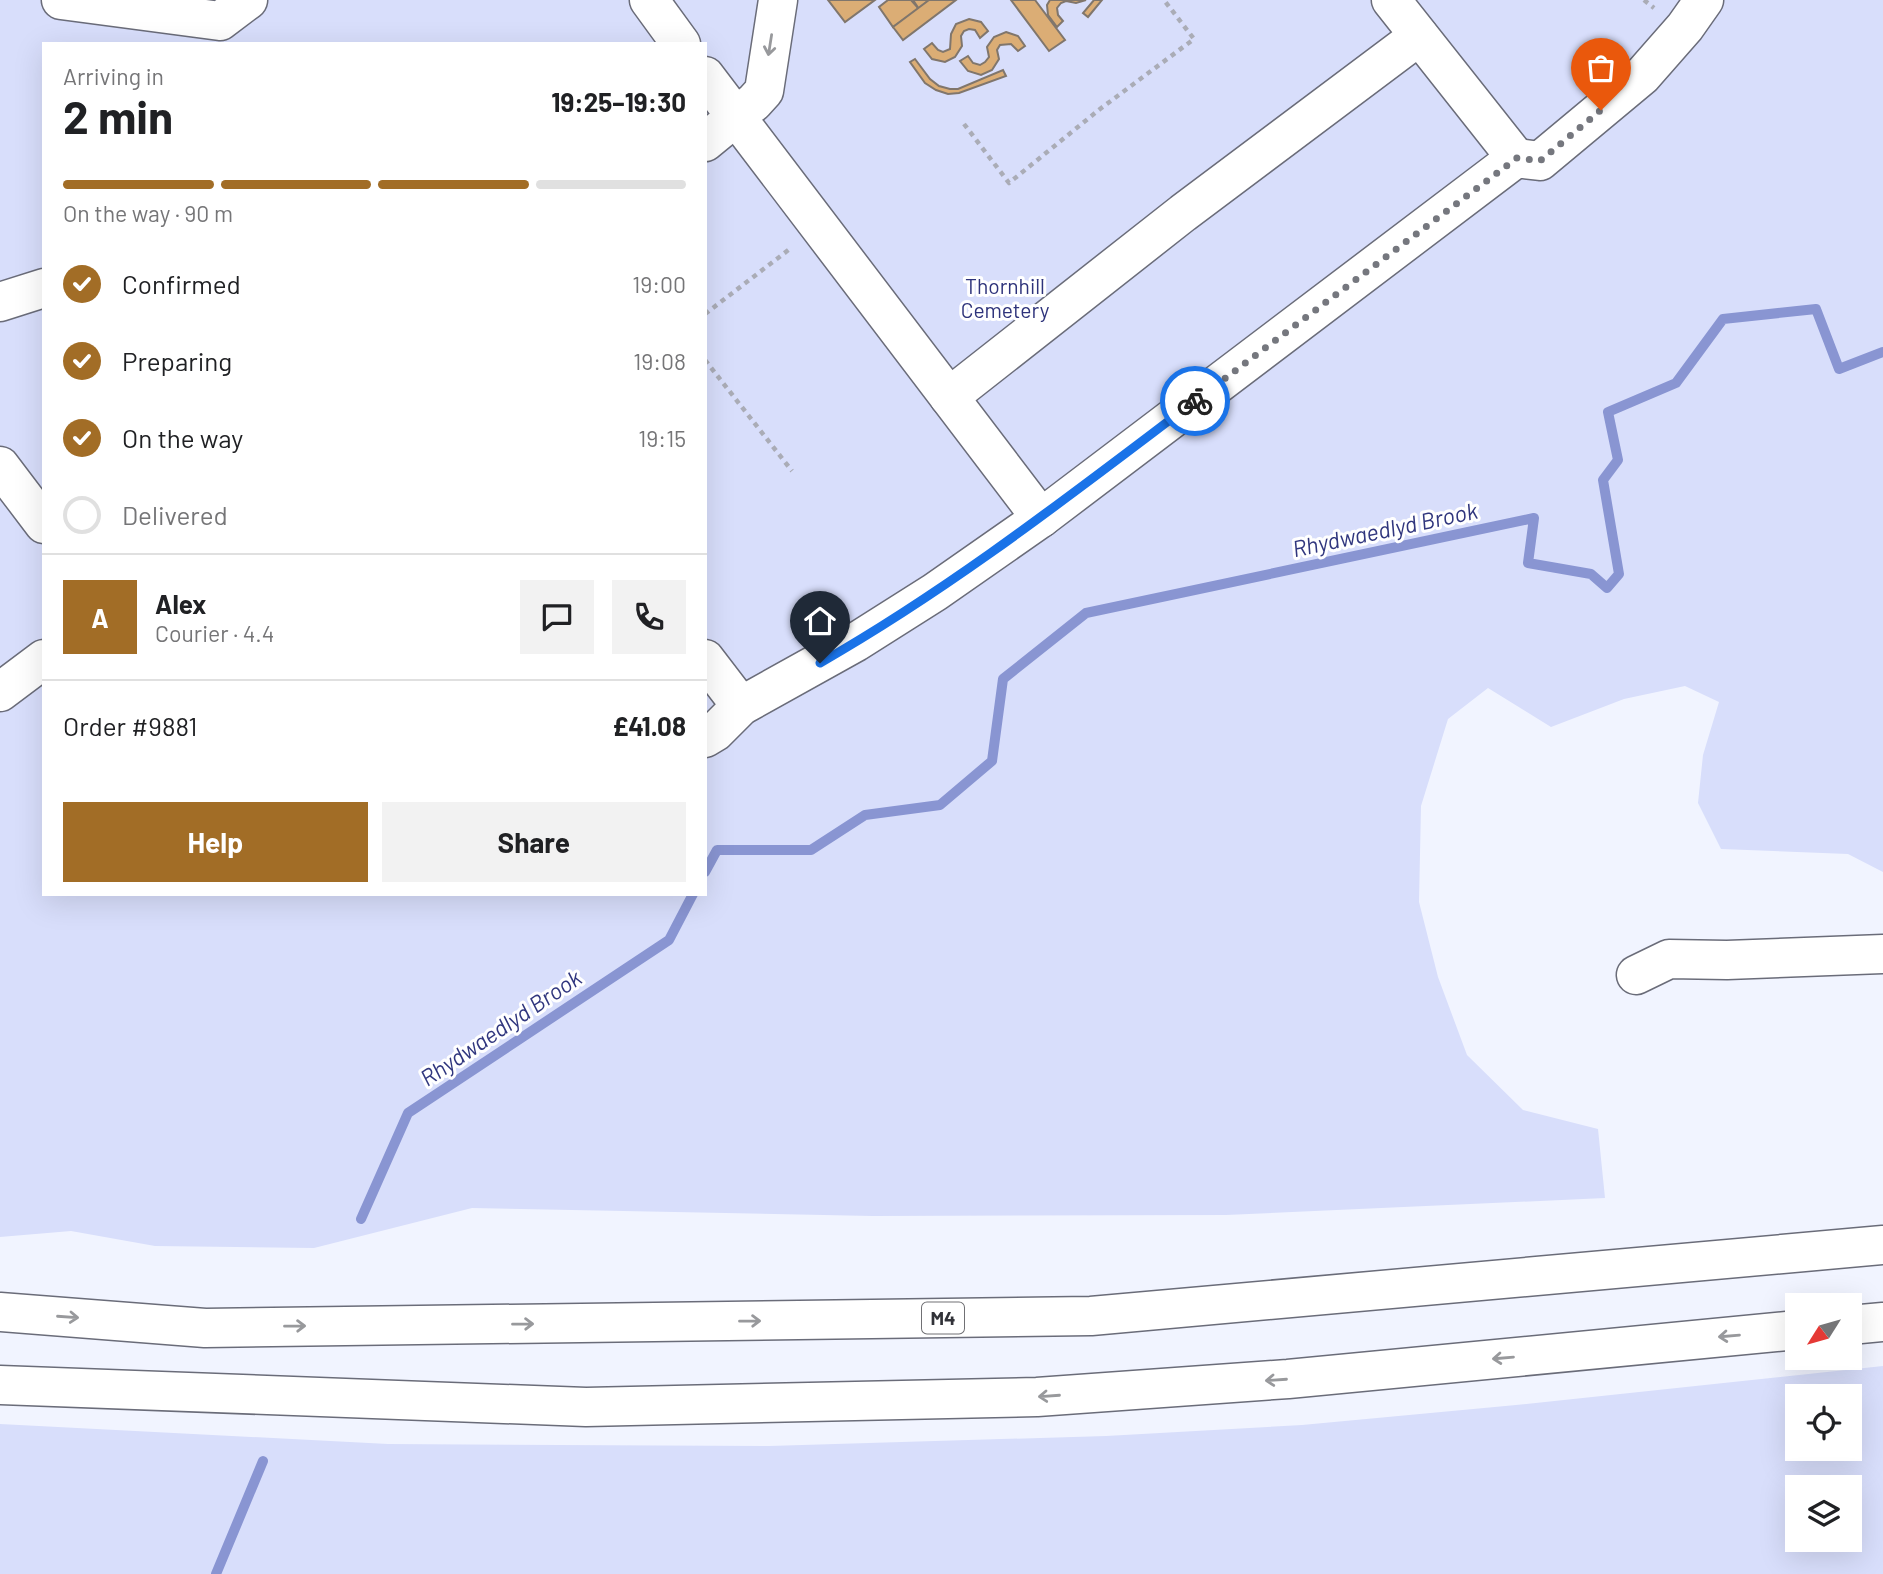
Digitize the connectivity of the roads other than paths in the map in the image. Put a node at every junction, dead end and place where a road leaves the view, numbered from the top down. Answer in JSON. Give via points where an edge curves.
{"nodes":[{"id":1,"x":61,"y":0,"type":"edge"},
{"id":2,"x":649,"y":0,"type":"edge"},
{"id":3,"x":778,"y":0,"type":"edge"},
{"id":4,"x":1391,"y":0,"type":"edge"},
{"id":5,"x":1704,"y":0,"type":"edge"},
{"id":6,"x":235,"y":22,"type":"edge"},
{"id":7,"x":1419,"y":36,"type":"junction"},
{"id":8,"x":680,"y":42,"type":"edge"},
{"id":9,"x":707,"y":79,"type":"edge"},
{"id":10,"x":736,"y":117,"type":"junction"},
{"id":11,"x":707,"y":140,"type":"edge"},
{"id":12,"x":1517,"y":158,"type":"junction"},
{"id":13,"x":42,"y":289,"type":"edge"},
{"id":14,"x":0,"y":302,"type":"edge"},
{"id":15,"x":949,"y":397,"type":"junction"},
{"id":16,"x":0,"y":466,"type":"edge"},
{"id":17,"x":1041,"y":517,"type":"junction"},
{"id":18,"x":42,"y":521,"type":"edge"},
{"id":19,"x":42,"y":660,"type":"edge"},
{"id":20,"x":707,"y":662,"type":"edge"},
{"id":21,"x":0,"y":692,"type":"edge"},
{"id":22,"x":741,"y":706,"type":"junction"},
{"id":23,"x":707,"y":737,"type":"edge"},
{"id":24,"x":1883,"y":954,"type":"edge"},
{"id":25,"x":1636,"y":975,"type":"dead end"},
{"id":26,"x":1883,"y":1245,"type":"edge"},
{"id":27,"x":0,"y":1312,"type":"edge"},
{"id":28,"x":1883,"y":1322,"type":"edge"},
{"id":29,"x":1862,"y":1324,"type":"edge"},
{"id":30,"x":1785,"y":1331,"type":"edge"},
{"id":31,"x":0,"y":1385,"type":"edge"}],
"edges":[{"from":1,"to":6,"type":"main road"},
{"from":2,"to":8,"type":"main road"},
{"from":3,"to":10,"type":"main road","one_way":true,"via":[[764,91]]},
{"from":4,"to":7,"type":"main road"},
{"from":5,"to":12,"type":"main road","via":[[1642,76],[1540,161]]},
{"from":7,"to":12,"type":"main road"},
{"from":7,"to":15,"type":"main road"},
{"from":9,"to":10,"type":"main road"},
{"from":10,"to":11,"type":"main road"},
{"from":10,"to":15,"type":"main road"},
{"from":12,"to":17,"type":"main road"},
{"from":13,"to":14,"type":"main road"},
{"from":15,"to":17,"type":"main road"},
{"from":16,"to":18,"type":"main road"},
{"from":17,"to":22,"type":"main road","via":[[856,642]]},
{"from":19,"to":21,"type":"main road"},
{"from":20,"to":22,"type":"main road"},
{"from":22,"to":23,"type":"main road"},
{"from":24,"to":25,"type":"main road","via":[[1669,959]]},
{"from":27,"to":26,"type":"main road","number":"M4","one_way":true,"via":[[205,1328],[1091,1317]]},
{"from":28,"to":29,"type":"main road"},
{"from":30,"to":31,"type":"main road","one_way":true,"via":[[1288,1379],[1037,1397],[586,1407]]}]}
